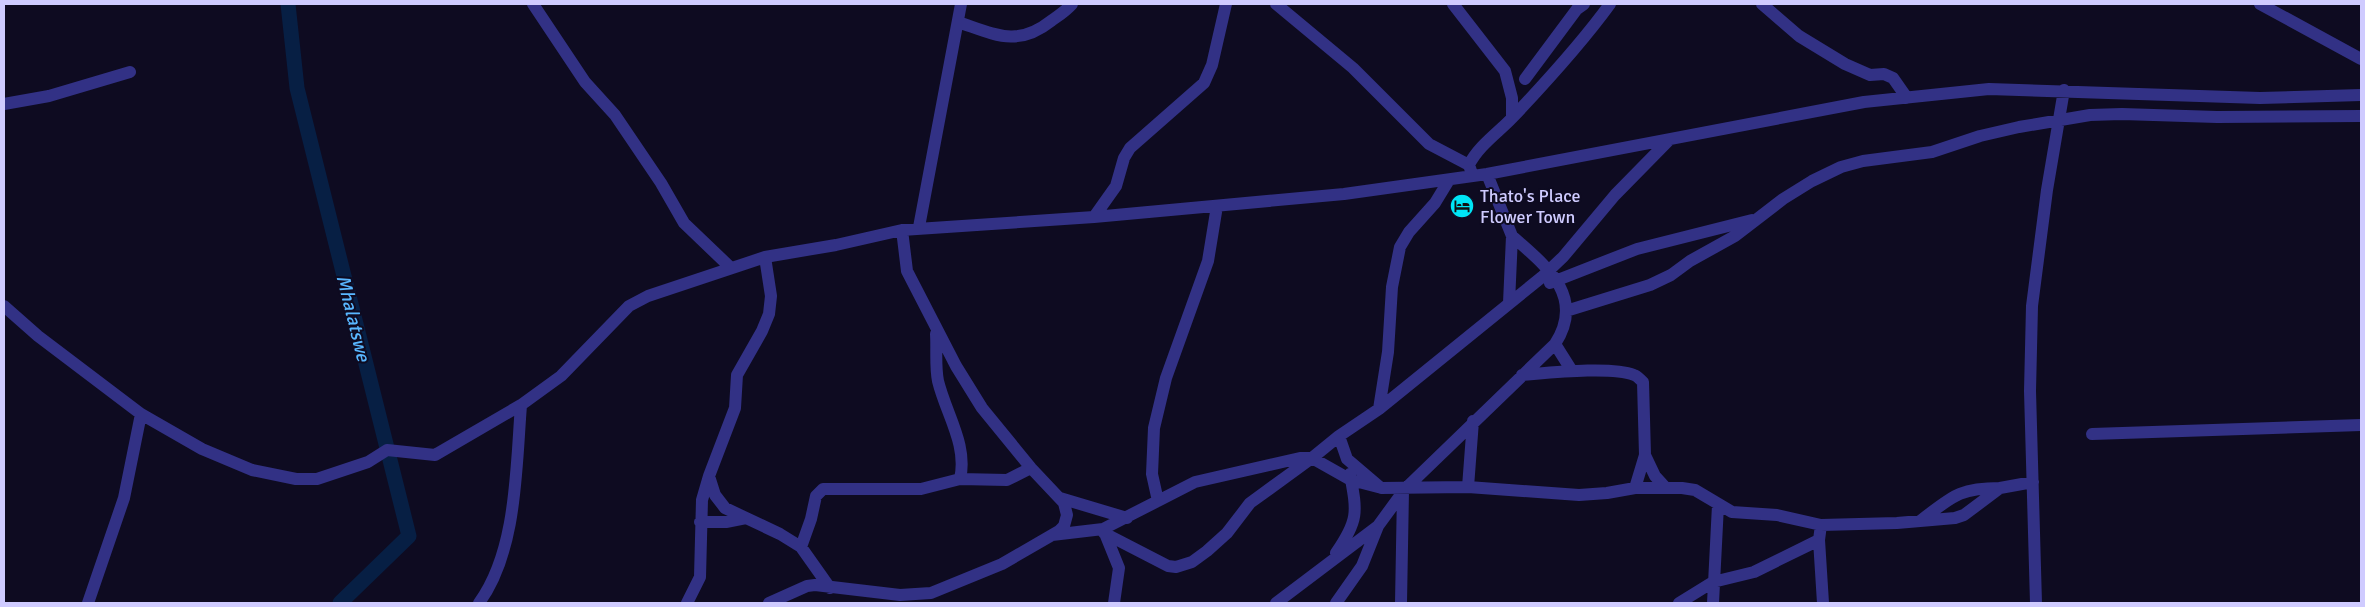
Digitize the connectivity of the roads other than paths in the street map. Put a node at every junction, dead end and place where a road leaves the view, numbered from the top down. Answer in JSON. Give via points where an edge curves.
{"nodes":[{"id":1,"x":533,"y":4,"type":"edge"},
{"id":2,"x":961,"y":4,"type":"edge"},
{"id":3,"x":1072,"y":4,"type":"edge"},
{"id":4,"x":1226,"y":4,"type":"edge"},
{"id":5,"x":1276,"y":4,"type":"edge"},
{"id":6,"x":1453,"y":4,"type":"edge"},
{"id":7,"x":1610,"y":4,"type":"edge"},
{"id":8,"x":1762,"y":4,"type":"edge"},
{"id":9,"x":2260,"y":4,"type":"edge"},
{"id":10,"x":1578,"y":6,"type":"edge"},
{"id":11,"x":958,"y":22,"type":"junction"},
{"id":12,"x":2361,"y":59,"type":"edge"},
{"id":13,"x":1505,"y":71,"type":"junction"},
{"id":14,"x":130,"y":72,"type":"dead end"},
{"id":15,"x":1525,"y":79,"type":"junction"},
{"id":16,"x":1544,"y":82,"type":"junction"},
{"id":17,"x":2064,"y":90,"type":"junction"},
{"id":18,"x":2361,"y":95,"type":"edge"},
{"id":19,"x":1908,"y":98,"type":"junction"},
{"id":20,"x":4,"y":104,"type":"edge"},
{"id":21,"x":2361,"y":116,"type":"edge"},
{"id":22,"x":1512,"y":118,"type":"junction"},
{"id":23,"x":2059,"y":121,"type":"junction"},
{"id":24,"x":1670,"y":139,"type":"junction"},
{"id":25,"x":1470,"y":170,"type":"junction"},
{"id":26,"x":1487,"y":174,"type":"junction"},
{"id":27,"x":1449,"y":180,"type":"junction"},
{"id":28,"x":1218,"y":206,"type":"junction"},
{"id":29,"x":1094,"y":217,"type":"junction"},
{"id":30,"x":1755,"y":220,"type":"junction"},
{"id":31,"x":919,"y":227,"type":"junction"},
{"id":32,"x":902,"y":230,"type":"junction"},
{"id":33,"x":1512,"y":236,"type":"junction"},
{"id":34,"x":765,"y":257,"type":"junction"},
{"id":35,"x":731,"y":268,"type":"junction"},
{"id":36,"x":1550,"y":269,"type":"junction"},
{"id":37,"x":1556,"y":281,"type":"junction"},
{"id":38,"x":1525,"y":290,"type":"junction"},
{"id":39,"x":1510,"y":303,"type":"junction"},
{"id":40,"x":4,"y":306,"type":"edge"},
{"id":41,"x":1566,"y":311,"type":"junction"},
{"id":42,"x":935,"y":329,"type":"junction"},
{"id":43,"x":1555,"y":344,"type":"junction"},
{"id":44,"x":1572,"y":371,"type":"junction"},
{"id":45,"x":1522,"y":375,"type":"junction"},
{"id":46,"x":521,"y":405,"type":"junction"},
{"id":47,"x":1378,"y":409,"type":"junction"},
{"id":48,"x":141,"y":414,"type":"junction"},
{"id":49,"x":1473,"y":421,"type":"junction"},
{"id":50,"x":158,"y":424,"type":"junction"},
{"id":51,"x":2361,"y":425,"type":"edge"},
{"id":52,"x":2092,"y":434,"type":"dead end"},
{"id":53,"x":1339,"y":436,"type":"junction"},
{"id":54,"x":136,"y":437,"type":"junction"},
{"id":55,"x":1645,"y":455,"type":"junction"},
{"id":56,"x":1312,"y":458,"type":"junction"},
{"id":57,"x":1347,"y":459,"type":"junction"},
{"id":58,"x":1031,"y":468,"type":"junction"},
{"id":59,"x":709,"y":476,"type":"junction"},
{"id":60,"x":960,"y":479,"type":"junction"},
{"id":61,"x":1351,"y":480,"type":"junction"},
{"id":62,"x":2033,"y":482,"type":"junction"},
{"id":63,"x":1468,"y":487,"type":"junction"},
{"id":64,"x":1665,"y":487,"type":"junction"},
{"id":65,"x":1381,"y":488,"type":"junction"},
{"id":66,"x":1635,"y":488,"type":"junction"},
{"id":67,"x":2000,"y":488,"type":"junction"},
{"id":68,"x":1404,"y":490,"type":"junction"},
{"id":69,"x":1060,"y":498,"type":"junction"},
{"id":70,"x":1158,"y":501,"type":"junction"},
{"id":71,"x":1718,"y":505,"type":"junction"},
{"id":72,"x":746,"y":518,"type":"junction"},
{"id":73,"x":1127,"y":518,"type":"junction"},
{"id":74,"x":1920,"y":521,"type":"junction"},
{"id":75,"x":700,"y":522,"type":"junction"},
{"id":76,"x":1821,"y":525,"type":"junction"},
{"id":77,"x":1378,"y":526,"type":"junction"},
{"id":78,"x":1104,"y":531,"type":"junction"},
{"id":79,"x":1051,"y":536,"type":"junction"},
{"id":80,"x":1820,"y":540,"type":"junction"},
{"id":81,"x":801,"y":547,"type":"junction"},
{"id":82,"x":1330,"y":562,"type":"junction"},
{"id":83,"x":1713,"y":582,"type":"junction"},
{"id":84,"x":830,"y":588,"type":"junction"},
{"id":85,"x":800,"y":589,"type":"junction"},
{"id":86,"x":88,"y":603,"type":"edge"},
{"id":87,"x":479,"y":603,"type":"edge"},
{"id":88,"x":687,"y":603,"type":"edge"},
{"id":89,"x":769,"y":603,"type":"edge"},
{"id":90,"x":799,"y":603,"type":"edge"},
{"id":91,"x":1114,"y":603,"type":"edge"},
{"id":92,"x":1276,"y":603,"type":"edge"},
{"id":93,"x":1336,"y":603,"type":"edge"},
{"id":94,"x":1401,"y":603,"type":"edge"},
{"id":95,"x":1679,"y":603,"type":"edge"},
{"id":96,"x":1713,"y":603,"type":"edge"},
{"id":97,"x":1823,"y":603,"type":"edge"},
{"id":98,"x":2036,"y":603,"type":"edge"}],
"edges":[{"from":1,"to":35,"type":"street","via":[[585,82],[615,115],[684,222]]},
{"from":2,"to":11,"type":"street"},
{"from":3,"to":11,"type":"street","via":[[1039,30],[1020,37],[1001,36]]},
{"from":4,"to":29,"type":"street","via":[[1212,66],[1204,83],[1130,148],[1116,186]]},
{"from":5,"to":25,"type":"street","via":[[1375,88],[1429,144]]},
{"from":6,"to":13,"type":"street"},
{"from":7,"to":16,"type":"street"},
{"from":8,"to":19,"type":"street","via":[[1807,41],[1845,64],[1870,75],[1884,74],[1892,78]]},
{"from":9,"to":12,"type":"street"},
{"from":10,"to":15,"type":"street"},
{"from":11,"to":31,"type":"street"},
{"from":13,"to":15,"type":"street"},
{"from":13,"to":22,"type":"street","via":[[1512,98]]},
{"from":14,"to":20,"type":"street","via":[[49,96]]},
{"from":15,"to":16,"type":"street"},
{"from":16,"to":22,"type":"street"},
{"from":17,"to":18,"type":"street","via":[[2260,98]]},
{"from":17,"to":19,"type":"street","via":[[1989,90]]},
{"from":17,"to":23,"type":"street"},
{"from":19,"to":24,"type":"street","via":[[1864,102]]},
{"from":21,"to":23,"type":"street","via":[[2122,114],[2090,115]]},
{"from":22,"to":25,"type":"street","via":[[1477,152]]},
{"from":23,"to":30,"type":"street","via":[[1980,136],[1932,152],[1841,167],[1805,185]]},
{"from":23,"to":62,"type":"street","via":[[2032,306]]},
{"from":24,"to":26,"type":"street"},
{"from":24,"to":36,"type":"street"},
{"from":25,"to":26,"type":"street"},
{"from":25,"to":27,"type":"street"},
{"from":26,"to":33,"type":"street"},
{"from":27,"to":28,"type":"street"},
{"from":27,"to":47,"type":"street","via":[[1400,247],[1392,287],[1388,352]]},
{"from":28,"to":29,"type":"street"},
{"from":28,"to":70,"type":"street","via":[[1208,261],[1166,378],[1154,428],[1152,474]]},
{"from":29,"to":31,"type":"street"},
{"from":30,"to":37,"type":"street","via":[[1637,249]]},
{"from":30,"to":41,"type":"street","via":[[1671,275]]},
{"from":31,"to":32,"type":"street"},
{"from":32,"to":34,"type":"street"},
{"from":32,"to":42,"type":"street","via":[[907,271]]},
{"from":33,"to":36,"type":"street"},
{"from":33,"to":39,"type":"street"},
{"from":34,"to":35,"type":"street"},
{"from":34,"to":59,"type":"street","via":[[771,296],[769,314],[736,375],[735,408]]},
{"from":35,"to":46,"type":"street","via":[[648,296],[629,306],[560,376]]},
{"from":36,"to":37,"type":"street"},
{"from":36,"to":38,"type":"street"},
{"from":37,"to":38,"type":"street"},
{"from":37,"to":41,"type":"street","via":[[1565,298]]},
{"from":38,"to":39,"type":"street"},
{"from":39,"to":47,"type":"street"},
{"from":40,"to":48,"type":"street","via":[[38,336]]},
{"from":41,"to":43,"type":"street","via":[[1563,332]]},
{"from":42,"to":58,"type":"street","via":[[982,408]]},
{"from":42,"to":60,"type":"street","via":[[938,380],[964,466]]},
{"from":43,"to":44,"type":"street"},
{"from":43,"to":45,"type":"street"},
{"from":44,"to":45,"type":"street"},
{"from":44,"to":55,"type":"street","via":[[1624,373],[1643,382]]},
{"from":45,"to":49,"type":"street"},
{"from":46,"to":50,"type":"street","via":[[435,455],[388,450],[368,462],[316,479],[296,480],[252,470],[202,449]]},
{"from":46,"to":87,"type":"street","via":[[511,510],[502,556],[489,589]]},
{"from":47,"to":53,"type":"street"},
{"from":48,"to":50,"type":"street"},
{"from":48,"to":54,"type":"street"},
{"from":49,"to":63,"type":"street"},
{"from":49,"to":68,"type":"street"},
{"from":50,"to":54,"type":"street"},
{"from":51,"to":52,"type":"street"},
{"from":53,"to":56,"type":"street"},
{"from":53,"to":57,"type":"street"},
{"from":54,"to":86,"type":"street","via":[[124,498]]},
{"from":55,"to":64,"type":"street","via":[[1655,476]]},
{"from":55,"to":66,"type":"street"},
{"from":56,"to":61,"type":"street"},
{"from":56,"to":70,"type":"street","via":[[1195,482]]},
{"from":56,"to":78,"type":"street","via":[[1250,503],[1227,533],[1192,562],[1168,566]]},
{"from":57,"to":61,"type":"street"},
{"from":57,"to":65,"type":"street"},
{"from":58,"to":60,"type":"street","via":[[1007,480]]},
{"from":58,"to":69,"type":"street"},
{"from":59,"to":72,"type":"street","via":[[715,495],[724,508]]},
{"from":59,"to":75,"type":"street"},
{"from":60,"to":81,"type":"street","via":[[921,489],[824,489],[816,496]]},
{"from":61,"to":65,"type":"street"},
{"from":61,"to":82,"type":"street","via":[[1356,509],[1354,523]]},
{"from":62,"to":67,"type":"street"},
{"from":62,"to":98,"type":"street"},
{"from":63,"to":66,"type":"street","via":[[1579,495]]},
{"from":63,"to":68,"type":"street"},
{"from":64,"to":66,"type":"street"},
{"from":64,"to":71,"type":"street","via":[[1695,490]]},
{"from":65,"to":68,"type":"street"},
{"from":67,"to":74,"type":"street","via":[[1964,515]]},
{"from":67,"to":74,"type":"street","via":[[1959,492]]},
{"from":68,"to":77,"type":"street"},
{"from":68,"to":94,"type":"street"},
{"from":69,"to":73,"type":"street"},
{"from":69,"to":79,"type":"street","via":[[1067,515],[1064,526]]},
{"from":70,"to":73,"type":"street"},
{"from":71,"to":76,"type":"street","via":[[1732,512],[1777,515]]},
{"from":71,"to":83,"type":"street"},
{"from":72,"to":75,"type":"street"},
{"from":72,"to":81,"type":"street"},
{"from":73,"to":78,"type":"street"},
{"from":74,"to":76,"type":"street"},
{"from":75,"to":88,"type":"street","via":[[700,577]]},
{"from":76,"to":80,"type":"street"},
{"from":77,"to":82,"type":"street"},
{"from":77,"to":93,"type":"street","via":[[1362,566]]},
{"from":78,"to":79,"type":"street"},
{"from":78,"to":91,"type":"street","via":[[1119,568]]},
{"from":79,"to":84,"type":"street","via":[[1002,564],[931,593],[906,595]]},
{"from":80,"to":83,"type":"street","via":[[1754,572]]},
{"from":80,"to":97,"type":"street"},
{"from":81,"to":84,"type":"street"},
{"from":82,"to":92,"type":"street"},
{"from":83,"to":95,"type":"street"},
{"from":83,"to":96,"type":"street"},
{"from":84,"to":85,"type":"street","via":[[815,585]]},
{"from":85,"to":89,"type":"street"},
{"from":85,"to":90,"type":"street"}]}
